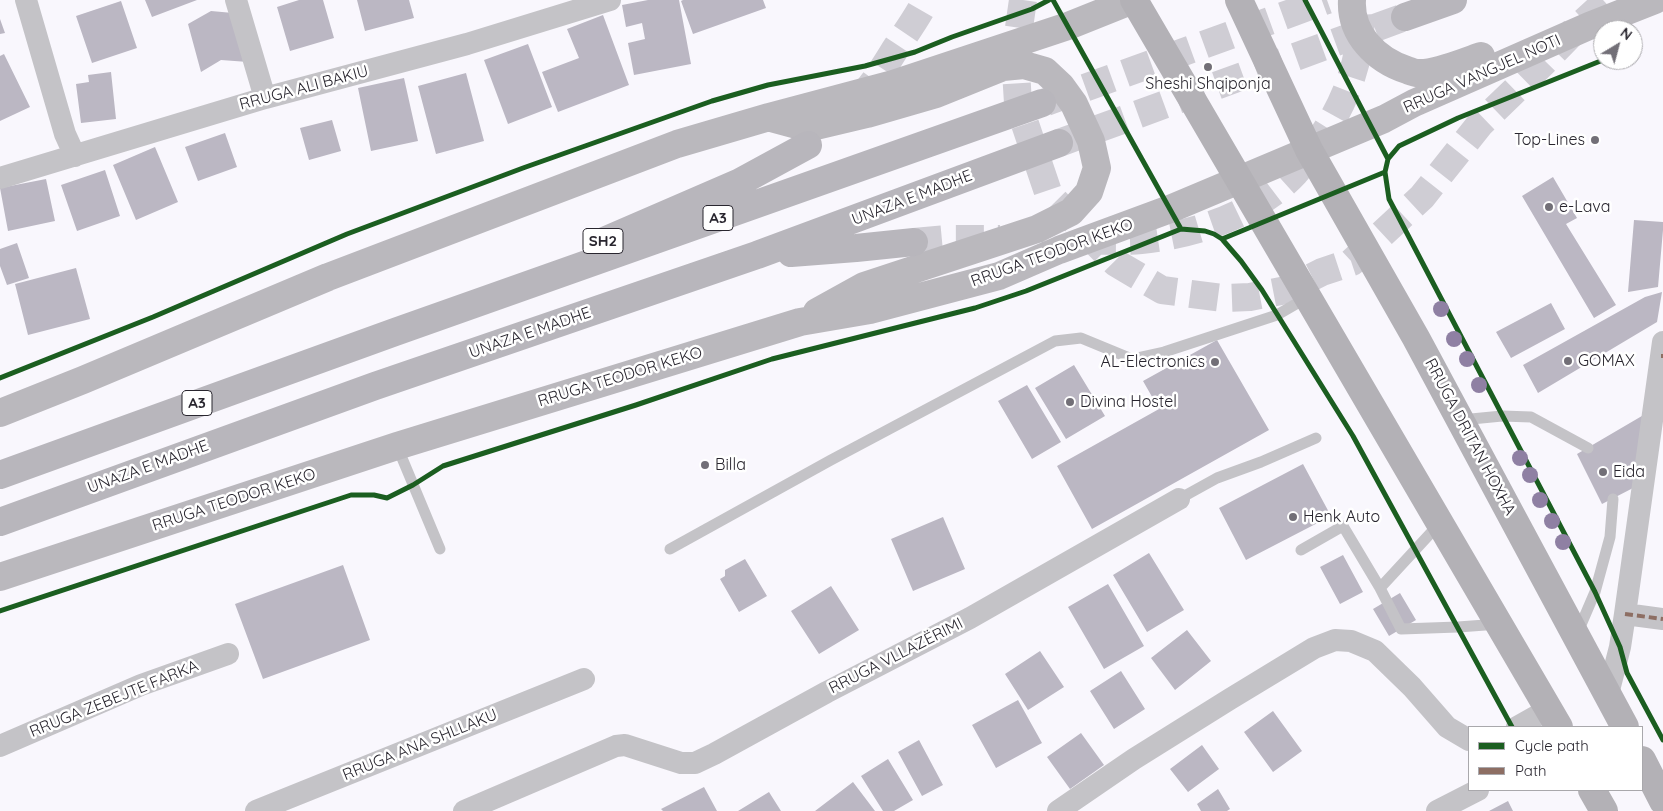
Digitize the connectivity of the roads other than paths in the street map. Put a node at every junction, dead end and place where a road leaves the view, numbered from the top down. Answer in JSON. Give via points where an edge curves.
{"nodes":[{"id":1,"x":26,"y":0,"type":"edge"},
{"id":2,"x":236,"y":0,"type":"edge"},
{"id":3,"x":610,"y":0,"type":"edge"},
{"id":4,"x":1134,"y":0,"type":"edge"},
{"id":5,"x":1239,"y":0,"type":"edge"},
{"id":6,"x":1352,"y":0,"type":"edge"},
{"id":7,"x":1453,"y":0,"type":"edge"},
{"id":8,"x":1655,"y":0,"type":"edge"},
{"id":9,"x":1622,"y":13,"type":"junction"},
{"id":10,"x":1405,"y":17,"type":"tunnel mouth"},
{"id":11,"x":265,"y":98,"type":"junction"},
{"id":12,"x":1042,"y":104,"type":"tunnel mouth"},
{"id":13,"x":769,"y":117,"type":"junction"},
{"id":14,"x":1060,"y":143,"type":"tunnel mouth"},
{"id":15,"x":808,"y":146,"type":"dead end"},
{"id":16,"x":1309,"y":150,"type":"junction"},
{"id":17,"x":76,"y":156,"type":"junction"},
{"id":18,"x":0,"y":178,"type":"edge"},
{"id":19,"x":1239,"y":180,"type":"junction"},
{"id":20,"x":914,"y":242,"type":"tunnel mouth"},
{"id":21,"x":757,"y":256,"type":"junction"},
{"id":22,"x":1308,"y":298,"type":"junction"},
{"id":23,"x":800,"y":322,"type":"junction"},
{"id":24,"x":395,"y":332,"type":"junction"},
{"id":25,"x":1662,"y":351,"type":"edge"},
{"id":26,"x":0,"y":413,"type":"edge"},
{"id":27,"x":1461,"y":420,"type":"junction"},
{"id":28,"x":1316,"y":438,"type":"dead end"},
{"id":29,"x":397,"y":446,"type":"junction"},
{"id":30,"x":1588,"y":448,"type":"dead end"},
{"id":31,"x":0,"y":475,"type":"edge"},
{"id":32,"x":1179,"y":499,"type":"joint"},
{"id":33,"x":1613,"y":499,"type":"dead end"},
{"id":34,"x":0,"y":522,"type":"edge"},
{"id":35,"x":1440,"y":523,"type":"junction"},
{"id":36,"x":440,"y":549,"type":"dead end"},
{"id":37,"x":670,"y":549,"type":"dead end"},
{"id":38,"x":1301,"y":550,"type":"dead end"},
{"id":39,"x":0,"y":577,"type":"edge"},
{"id":40,"x":1380,"y":588,"type":"junction"},
{"id":41,"x":1625,"y":614,"type":"junction"},
{"id":42,"x":1663,"y":620,"type":"edge"},
{"id":43,"x":1499,"y":624,"type":"junction"},
{"id":44,"x":1576,"y":635,"type":"junction"},
{"id":45,"x":228,"y":654,"type":"dead end"},
{"id":46,"x":584,"y":680,"type":"dead end"},
{"id":47,"x":1608,"y":694,"type":"junction"},
{"id":48,"x":1554,"y":718,"type":"edge"},
{"id":49,"x":1521,"y":726,"type":"edge"},
{"id":50,"x":1624,"y":726,"type":"edge"},
{"id":51,"x":1468,"y":739,"type":"edge"},
{"id":52,"x":0,"y":746,"type":"edge"},
{"id":53,"x":1643,"y":762,"type":"edge"},
{"id":54,"x":1476,"y":791,"type":"edge"},
{"id":55,"x":1593,"y":791,"type":"edge"},
{"id":56,"x":1663,"y":801,"type":"edge"},
{"id":57,"x":256,"y":811,"type":"edge"},
{"id":58,"x":464,"y":811,"type":"edge"},
{"id":59,"x":1058,"y":811,"type":"edge"},
{"id":60,"x":1437,"y":811,"type":"edge"},
{"id":61,"x":1604,"y":811,"type":"edge"}],
"edges":[{"from":1,"to":17,"type":"street","via":[[65,134]]},
{"from":2,"to":11,"type":"street"},
{"from":3,"to":11,"type":"street","name":"RRUGA ALI BAKIU","via":[[467,44]]},
{"from":4,"to":13,"type":"main road","via":[[1068,26],[893,84]]},
{"from":4,"to":19,"type":"main road"},
{"from":5,"to":16,"type":"main road","name":"RRUGA DRITAN HOXHA"},
{"from":6,"to":9,"type":"main road","via":[[1351,10],[1358,32],[1372,50],[1392,66],[1417,73],[1447,68]]},
{"from":7,"to":10,"type":"highway"},
{"from":8,"to":9,"type":"main road","name":"RRUGA VANGJEL NOTI"},
{"from":9,"to":16,"type":"main road","name":"RRUGA VANGJEL NOTI"},
{"from":11,"to":17,"type":"street","name":"RRUGA ALI BAKIU"},
{"from":12,"to":24,"type":"highway","number":"A3"},
{"from":13,"to":23,"type":"main road","via":[[808,128],[936,94],[1003,67],[1024,65],[1045,71],[1074,104],[1091,141],[1097,168],[1090,192],[1071,212],[1037,229],[864,286]]},
{"from":13,"to":26,"type":"main road","via":[[677,144],[328,277]]},
{"from":14,"to":21,"type":"highway","name":"UNAZA E MADHE"},
{"from":15,"to":24,"type":"highway","number":"SH2","via":[[740,182]]},
{"from":16,"to":19,"type":"main road","name":"RRUGA VANGJEL NOTI"},
{"from":16,"to":27,"type":"main road","name":"RRUGA DRITAN HOXHA"},
{"from":17,"to":18,"type":"street","name":"RRUGA ALI BAKIU"},
{"from":19,"to":22,"type":"main road"},
{"from":19,"to":23,"type":"main road","name":"RRUGA TEODOR KEKO","via":[[999,276],[870,310]]},
{"from":20,"to":21,"type":"highway"},
{"from":21,"to":34,"type":"highway","name":"UNAZA E MADHE","via":[[375,386]]},
{"from":22,"to":35,"type":"main road"},
{"from":22,"to":37,"type":"lane","via":[[1277,315],[1164,352],[1132,359],[1082,338],[1056,341]]},
{"from":23,"to":29,"type":"main road","name":"RRUGA TEODOR KEKO"},
{"from":24,"to":31,"type":"highway","number":"A3"},
{"from":25,"to":41,"type":"street"},
{"from":27,"to":30,"type":"lane","via":[[1502,416],[1531,418]]},
{"from":27,"to":44,"type":"main road","name":"RRUGA DRITAN HOXHA"},
{"from":28,"to":32,"type":"lane","name":"RRUGA VLLAZËRIMI","via":[[1218,478]]},
{"from":29,"to":36,"type":"lane"},
{"from":29,"to":39,"type":"main road","name":"RRUGA TEODOR KEKO"},
{"from":32,"to":58,"type":"street","name":"RRUGA VLLAZËRIMI","via":[[970,618],[695,763],[681,762],[625,745],[616,746]]},
{"from":33,"to":44,"type":"lane","via":[[1608,546],[1595,592]]},
{"from":35,"to":40,"type":"lane"},
{"from":35,"to":43,"type":"main road"},
{"from":38,"to":40,"type":"lane","via":[[1343,526]]},
{"from":40,"to":43,"type":"lane","via":[[1401,629]]},
{"from":41,"to":42,"type":"street"},
{"from":41,"to":47,"type":"street"},
{"from":43,"to":48,"type":"main road"},
{"from":44,"to":47,"type":"main road","name":"RRUGA DRITAN HOXHA"},
{"from":45,"to":52,"type":"street","name":"RRUGA ZEBEJTE FARKA","via":[[141,686]]},
{"from":46,"to":57,"type":"street","name":"RRUGA ANA SHLLAKU"},
{"from":47,"to":50,"type":"main road","name":"RRUGA DRITAN HOXHA"},
{"from":48,"to":49,"type":"street"},
{"from":51,"to":59,"type":"street","via":[[1447,727],[1375,651],[1351,641],[1335,640],[1314,648],[1230,699]]},
{"from":53,"to":56,"type":"main road"},
{"from":54,"to":60,"type":"street"},
{"from":55,"to":61,"type":"main road"}]}
